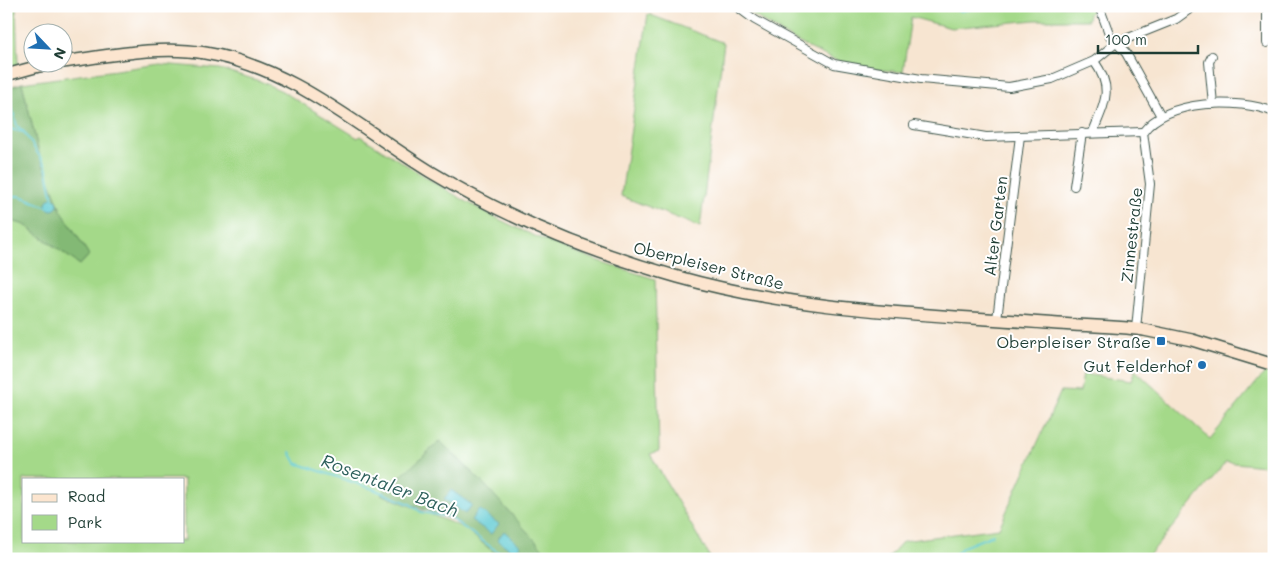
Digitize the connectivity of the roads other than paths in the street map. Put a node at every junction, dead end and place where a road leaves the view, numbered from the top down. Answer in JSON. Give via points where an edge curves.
{"nodes":[{"id":1,"x":736,"y":6,"type":"edge"},
{"id":2,"x":1100,"y":6,"type":"edge"},
{"id":3,"x":1194,"y":6,"type":"edge"},
{"id":4,"x":1267,"y":6,"type":"edge"},
{"id":5,"x":1116,"y":43,"type":"junction"},
{"id":6,"x":1267,"y":43,"type":"dead end"},
{"id":7,"x":1212,"y":56,"type":"dead end"},
{"id":8,"x":72,"y":61,"type":"edge"},
{"id":9,"x":1094,"y":61,"type":"junction"},
{"id":10,"x":22,"y":71,"type":"edge"},
{"id":11,"x":6,"y":75,"type":"edge"},
{"id":12,"x":1213,"y":104,"type":"junction"},
{"id":13,"x":1274,"y":112,"type":"edge"},
{"id":14,"x":1161,"y":116,"type":"junction"},
{"id":15,"x":914,"y":126,"type":"dead end"},
{"id":16,"x":1093,"y":132,"type":"junction"},
{"id":17,"x":1143,"y":132,"type":"junction"},
{"id":18,"x":1082,"y":133,"type":"junction"},
{"id":19,"x":1020,"y":136,"type":"junction"},
{"id":20,"x":1074,"y":186,"type":"dead end"},
{"id":21,"x":997,"y":319,"type":"junction"},
{"id":22,"x":1136,"y":329,"type":"junction"},
{"id":23,"x":1274,"y":364,"type":"edge"}],
"edges":[{"from":1,"to":9,"type":"street","via":[[834,64],[921,79],[1009,87],[1052,80]]},
{"from":2,"to":5,"type":"street","via":[[1110,36]]},
{"from":3,"to":5,"type":"street","via":[[1176,19]]},
{"from":4,"to":6,"type":"street"},
{"from":5,"to":9,"type":"street"},
{"from":5,"to":14,"type":"street","via":[[1126,53]]},
{"from":7,"to":12,"type":"street","via":[[1209,62]]},
{"from":8,"to":21,"type":"main road","name":"Oberpleiser Straße","via":[[166,51],[203,52],[240,61],[281,76],[434,173],[507,212],[610,256],[695,282],[805,304]]},
{"from":9,"to":16,"type":"street","via":[[1106,80],[1107,92]]},
{"from":10,"to":11,"type":"main road","name":"Oberpleiser Straße"},
{"from":12,"to":13,"type":"street","via":[[1241,104]]},
{"from":12,"to":14,"type":"street"},
{"from":14,"to":17,"type":"street"},
{"from":15,"to":19,"type":"street","via":[[986,137]]},
{"from":16,"to":17,"type":"street"},
{"from":16,"to":18,"type":"street"},
{"from":17,"to":22,"type":"street","name":"Zinnestraße","via":[[1150,184]]},
{"from":18,"to":19,"type":"street"},
{"from":18,"to":20,"type":"street"},
{"from":19,"to":21,"type":"street","name":"Alter Garten"},
{"from":21,"to":22,"type":"main road","name":"Oberpleiser Straße"},
{"from":22,"to":23,"type":"main road","name":"Oberpleiser Straße","via":[[1192,340]]}]}
